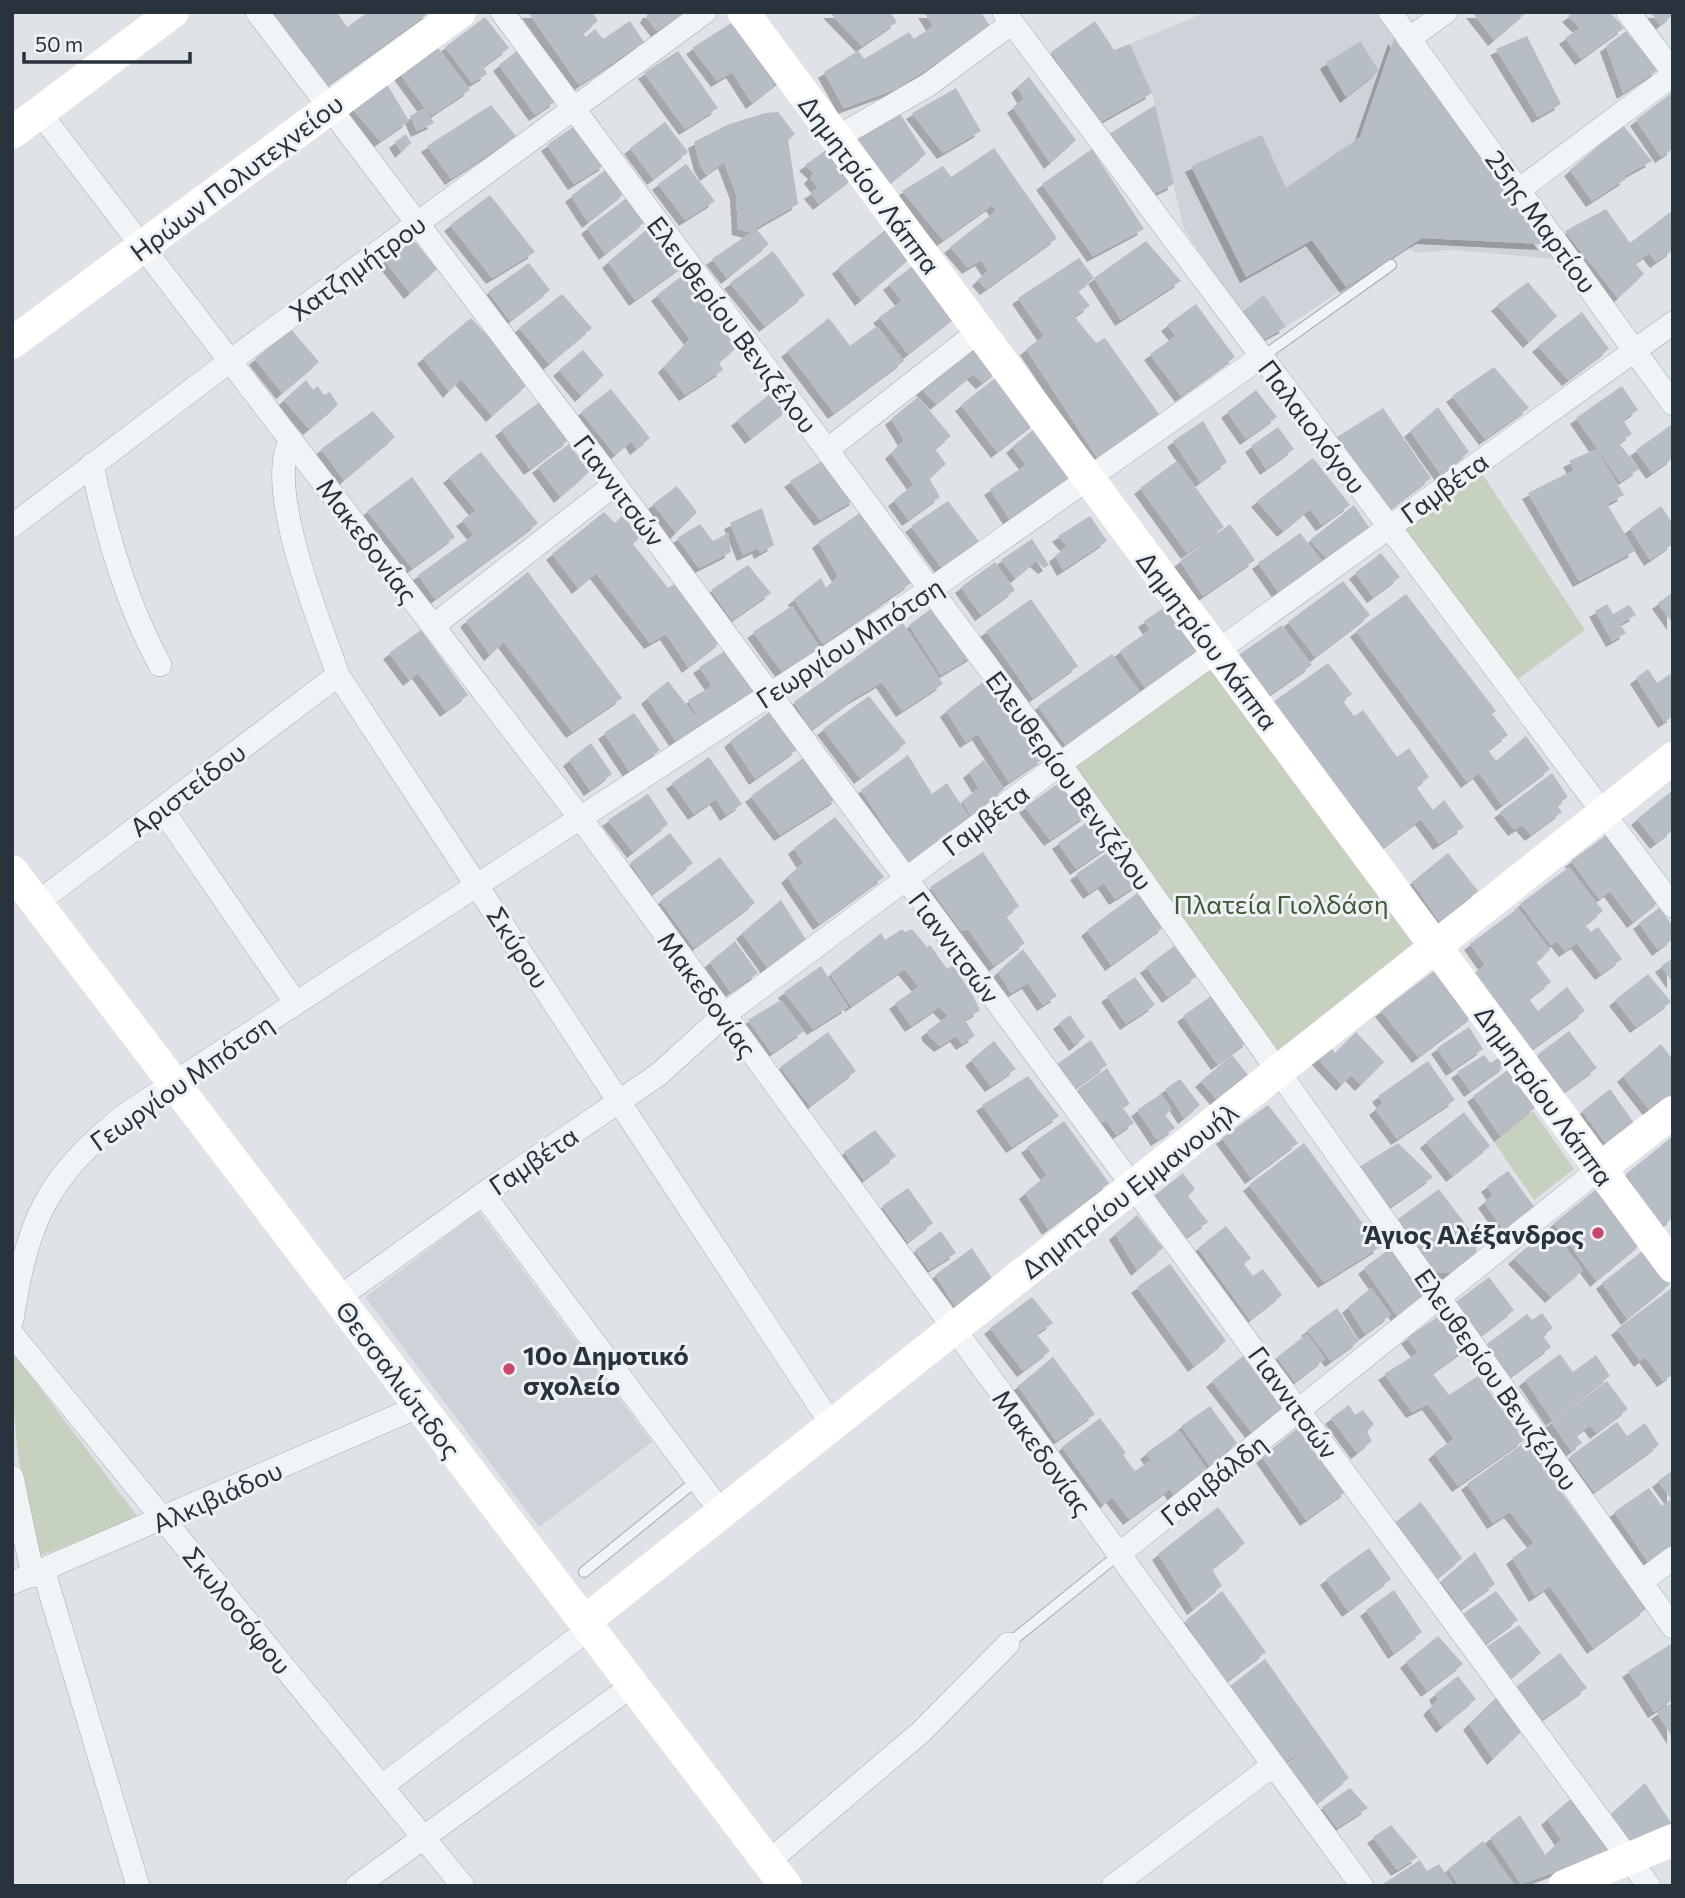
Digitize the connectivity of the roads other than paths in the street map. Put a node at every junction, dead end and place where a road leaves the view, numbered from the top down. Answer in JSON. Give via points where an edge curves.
{"nodes":[{"id":1,"x":173,"y":12,"type":"edge"},
{"id":2,"x":257,"y":12,"type":"edge"},
{"id":3,"x":460,"y":12,"type":"edge"},
{"id":4,"x":502,"y":12,"type":"edge"},
{"id":5,"x":705,"y":12,"type":"edge"},
{"id":6,"x":743,"y":12,"type":"edge"},
{"id":7,"x":1390,"y":12,"type":"edge"},
{"id":8,"x":1446,"y":12,"type":"edge"},
{"id":9,"x":1628,"y":12,"type":"edge"},
{"id":10,"x":1008,"y":18,"type":"edge"},
{"id":11,"x":1409,"y":39,"type":"junction"},
{"id":12,"x":1673,"y":74,"type":"edge"},
{"id":13,"x":329,"y":108,"type":"junction"},
{"id":14,"x":573,"y":109,"type":"junction"},
{"id":15,"x":40,"y":113,"type":"junction"},
{"id":16,"x":12,"y":134,"type":"edge"},
{"id":17,"x":836,"y":138,"type":"junction"},
{"id":18,"x":1520,"y":189,"type":"junction"},
{"id":19,"x":418,"y":223,"type":"junction"},
{"id":20,"x":144,"y":245,"type":"junction"},
{"id":21,"x":1391,"y":265,"type":"dead end"},
{"id":22,"x":1673,"y":323,"type":"edge"},
{"id":23,"x":979,"y":331,"type":"junction"},
{"id":24,"x":12,"y":343,"type":"edge"},
{"id":25,"x":1634,"y":351,"type":"junction"},
{"id":26,"x":1261,"y":357,"type":"junction"},
{"id":27,"x":230,"y":361,"type":"junction"},
{"id":28,"x":1673,"y":404,"type":"edge"},
{"id":29,"x":291,"y":440,"type":"junction"},
{"id":30,"x":827,"y":450,"type":"junction"},
{"id":31,"x":92,"y":464,"type":"junction"},
{"id":32,"x":1089,"y":479,"type":"junction"},
{"id":33,"x":615,"y":484,"type":"junction"},
{"id":34,"x":12,"y":526,"type":"edge"},
{"id":35,"x":1388,"y":527,"type":"junction"},
{"id":36,"x":930,"y":590,"type":"junction"},
{"id":37,"x":433,"y":626,"type":"junction"},
{"id":38,"x":1216,"y":651,"type":"junction"},
{"id":39,"x":160,"y":665,"type":"dead end"},
{"id":40,"x":338,"y":675,"type":"junction"},
{"id":41,"x":770,"y":694,"type":"junction"},
{"id":42,"x":1673,"y":758,"type":"edge"},
{"id":43,"x":1060,"y":764,"type":"junction"},
{"id":44,"x":162,"y":808,"type":"junction"},
{"id":45,"x":1602,"y":814,"type":"junction"},
{"id":46,"x":581,"y":819,"type":"junction"},
{"id":47,"x":12,"y":871,"type":"edge"},
{"id":48,"x":905,"y":880,"type":"junction"},
{"id":49,"x":479,"y":885,"type":"junction"},
{"id":50,"x":37,"y":903,"type":"junction"},
{"id":51,"x":1673,"y":906,"type":"edge"},
{"id":52,"x":1436,"y":946,"type":"junction"},
{"id":53,"x":295,"y":1002,"type":"junction"},
{"id":54,"x":724,"y":1015,"type":"junction"},
{"id":55,"x":1279,"y":1071,"type":"junction"},
{"id":56,"x":173,"y":1082,"type":"junction"},
{"id":57,"x":621,"y":1101,"type":"junction"},
{"id":58,"x":1673,"y":1112,"type":"edge"},
{"id":59,"x":1599,"y":1169,"type":"junction"},
{"id":60,"x":1133,"y":1186,"type":"junction"},
{"id":61,"x":483,"y":1194,"type":"junction"},
{"id":62,"x":1673,"y":1267,"type":"edge"},
{"id":63,"x":338,"y":1298,"type":"junction"},
{"id":64,"x":1440,"y":1298,"type":"junction"},
{"id":65,"x":12,"y":1321,"type":"edge"},
{"id":66,"x":954,"y":1329,"type":"junction"},
{"id":67,"x":12,"y":1334,"type":"edge"},
{"id":68,"x":420,"y":1406,"type":"junction"},
{"id":69,"x":1300,"y":1408,"type":"junction"},
{"id":70,"x":832,"y":1425,"type":"junction"},
{"id":71,"x":12,"y":1477,"type":"edge"},
{"id":72,"x":697,"y":1480,"type":"junction"},
{"id":73,"x":722,"y":1513,"type":"junction"},
{"id":74,"x":164,"y":1519,"type":"junction"},
{"id":75,"x":1118,"y":1555,"type":"junction"},
{"id":76,"x":1673,"y":1558,"type":"edge"},
{"id":77,"x":583,"y":1572,"type":"dead end"},
{"id":78,"x":30,"y":1577,"type":"edge"},
{"id":79,"x":1641,"y":1582,"type":"junction"},
{"id":80,"x":587,"y":1625,"type":"junction"},
{"id":81,"x":1673,"y":1628,"type":"edge"},
{"id":82,"x":1008,"y":1644,"type":"joint"},
{"id":83,"x":633,"y":1685,"type":"junction"},
{"id":84,"x":1272,"y":1766,"type":"junction"},
{"id":85,"x":382,"y":1786,"type":"junction"},
{"id":86,"x":423,"y":1836,"type":"junction"},
{"id":87,"x":1673,"y":1840,"type":"edge"},
{"id":88,"x":1629,"y":1859,"type":"junction"},
{"id":89,"x":777,"y":1874,"type":"edge"},
{"id":90,"x":138,"y":1886,"type":"edge"},
{"id":91,"x":357,"y":1886,"type":"edge"},
{"id":92,"x":463,"y":1886,"type":"edge"},
{"id":93,"x":1113,"y":1886,"type":"edge"},
{"id":94,"x":1362,"y":1886,"type":"edge"},
{"id":95,"x":1564,"y":1886,"type":"edge"},
{"id":96,"x":1649,"y":1886,"type":"edge"}],
"edges":[{"from":1,"to":15,"type":"street"},
{"from":2,"to":13,"type":"street","name":"Γιαννιτσών"},
{"from":3,"to":13,"type":"street","name":"Ηρώων Πολυτεχνείου"},
{"from":4,"to":14,"type":"street","name":"Ελευθερίου Βενιζέλου"},
{"from":5,"to":14,"type":"street","name":"Χατζημήτρου"},
{"from":6,"to":17,"type":"street","name":"Δημητρίου Λάππα"},
{"from":7,"to":11,"type":"street","name":"25ης Μαρτίου"},
{"from":8,"to":11,"type":"street"},
{"from":9,"to":12,"type":"street"},
{"from":10,"to":17,"type":"street","via":[[928,85]]},
{"from":10,"to":26,"type":"street","name":"Παλαιολόγου"},
{"from":11,"to":18,"type":"street","name":"25ης Μαρτίου"},
{"from":12,"to":18,"type":"street"},
{"from":13,"to":19,"type":"street","name":"Γιαννιτσών"},
{"from":13,"to":20,"type":"street","name":"Ηρώων Πολυτεχνείου"},
{"from":14,"to":19,"type":"street","name":"Χατζημήτρου"},
{"from":14,"to":30,"type":"street","name":"Ελευθερίου Βενιζέλου"},
{"from":15,"to":16,"type":"street"},
{"from":15,"to":20,"type":"street","name":"Μακεδονίας"},
{"from":17,"to":23,"type":"street","name":"Δημητρίου Λάππα"},
{"from":18,"to":25,"type":"street","name":"25ης Μαρτίου"},
{"from":19,"to":27,"type":"street","name":"Χατζημήτρου"},
{"from":19,"to":33,"type":"street","name":"Γιαννιτσών"},
{"from":20,"to":24,"type":"street","name":"Ηρώων Πολυτεχνείου"},
{"from":20,"to":27,"type":"street","name":"Μακεδονίας"},
{"from":21,"to":26,"type":"lane","name":"Γεωργίου Μπότση"},
{"from":22,"to":25,"type":"street","name":"Γαμβέτα"},
{"from":23,"to":30,"type":"street"},
{"from":23,"to":32,"type":"street","name":"Δημητρίου Λάππα"},
{"from":25,"to":28,"type":"street","name":"25ης Μαρτίου"},
{"from":25,"to":35,"type":"street","name":"Γαμβέτα"},
{"from":26,"to":32,"type":"street","name":"Γεωργίου Μπότση"},
{"from":26,"to":35,"type":"street","name":"Παλαιολόγου"},
{"from":27,"to":29,"type":"street","name":"Μακεδονίας"},
{"from":27,"to":31,"type":"street","name":"Χατζημήτρου"},
{"from":29,"to":37,"type":"street","name":"Μακεδονίας"},
{"from":29,"to":40,"type":"street","name":"Σκύρου","via":[[285,451],[284,477],[295,552]]},
{"from":30,"to":36,"type":"street","name":"Ελευθερίου Βενιζέλου"},
{"from":31,"to":34,"type":"street","name":"Χατζημήτρου"},
{"from":31,"to":39,"type":"street","via":[[131,604]]},
{"from":32,"to":36,"type":"street","name":"Γεωργίου Μπότση"},
{"from":32,"to":38,"type":"street","name":"Δημητρίου Λάππα"},
{"from":33,"to":37,"type":"street"},
{"from":33,"to":41,"type":"street","name":"Γιαννιτσών"},
{"from":35,"to":38,"type":"street","name":"Γαμβέτα"},
{"from":35,"to":45,"type":"street","name":"Παλαιολόγου"},
{"from":36,"to":41,"type":"street","name":"Γεωργίου Μπότση"},
{"from":36,"to":43,"type":"street","name":"Ελευθερίου Βενιζέλου"},
{"from":37,"to":46,"type":"street","name":"Μακεδονίας"},
{"from":38,"to":43,"type":"street","name":"Γαμβέτα"},
{"from":38,"to":52,"type":"street","name":"Δημητρίου Λάππα"},
{"from":40,"to":44,"type":"street","name":"Αριστείδου"},
{"from":40,"to":49,"type":"street","name":"Σκύρου"},
{"from":41,"to":46,"type":"street","name":"Γεωργίου Μπότση"},
{"from":41,"to":48,"type":"street","name":"Γιαννιτσών"},
{"from":42,"to":45,"type":"street","name":"Δημητρίου Εμμανουήλ"},
{"from":43,"to":48,"type":"street","name":"Γαμβέτα"},
{"from":43,"to":55,"type":"street","name":"Ελευθερίου Βενιζέλου"},
{"from":44,"to":50,"type":"street","name":"Αριστείδου"},
{"from":44,"to":53,"type":"street","name":"Γεωργίου Μπότση"},
{"from":45,"to":51,"type":"street","name":"Παλαιολόγου"},
{"from":45,"to":52,"type":"street","name":"Δημητρίου Εμμανουήλ"},
{"from":46,"to":49,"type":"street","name":"Γεωργίου Μπότση"},
{"from":46,"to":54,"type":"street","name":"Μακεδονίας"},
{"from":47,"to":50,"type":"street","name":"Θεσσαλιώτιδος"},
{"from":48,"to":54,"type":"street","name":"Γαμβέτα"},
{"from":48,"to":60,"type":"street","name":"Γιαννιτσών"},
{"from":49,"to":53,"type":"street","name":"Γεωργίου Μπότση"},
{"from":49,"to":57,"type":"street","name":"Σκύρου"},
{"from":50,"to":56,"type":"street","name":"Θεσσαλιώτιδος"},
{"from":52,"to":55,"type":"street","name":"Δημητρίου Εμμανουήλ"},
{"from":52,"to":59,"type":"street","name":"Δημητρίου Λάππα"},
{"from":53,"to":56,"type":"street","name":"Γεωργίου Μπότση"},
{"from":54,"to":57,"type":"street","name":"Γαμβέτα","via":[[659,1075]]},
{"from":54,"to":66,"type":"street","name":"Μακεδονίας"},
{"from":55,"to":60,"type":"street","name":"Δημητρίου Εμμανουήλ"},
{"from":55,"to":64,"type":"street","name":"Ελευθερίου Βενιζέλου"},
{"from":56,"to":63,"type":"street","name":"Θεσσαλιώτιδος"},
{"from":56,"to":65,"type":"street","name":"Γεωργίου Μπότση","via":[[97,1138],[57,1184],[29,1233]]},
{"from":57,"to":61,"type":"street","name":"Γαμβέτα"},
{"from":57,"to":70,"type":"street","name":"Σκύρου"},
{"from":58,"to":59,"type":"street","name":"Γαριβάλδη"},
{"from":59,"to":62,"type":"street","name":"Δημητρίου Λάππα"},
{"from":59,"to":64,"type":"street","name":"Γαριβάλδη"},
{"from":60,"to":66,"type":"street","name":"Δημητρίου Εμμανουήλ"},
{"from":60,"to":69,"type":"street","name":"Γιαννιτσών"},
{"from":61,"to":63,"type":"street","name":"Γαμβέτα"},
{"from":61,"to":72,"type":"street"},
{"from":63,"to":68,"type":"street","name":"Θεσσαλιώτιδος"},
{"from":64,"to":69,"type":"street","name":"Γαριβάλδη"},
{"from":64,"to":79,"type":"street","name":"Ελευθερίου Βενιζέλου"},
{"from":66,"to":70,"type":"street","name":"Δημητρίου Εμμανουήλ"},
{"from":66,"to":75,"type":"street","name":"Μακεδονίας"},
{"from":67,"to":74,"type":"street","name":"Σκυλοσόφου"},
{"from":68,"to":74,"type":"street","name":"Αλκιβιάδου"},
{"from":68,"to":80,"type":"street","name":"Θεσσαλιώτιδος"},
{"from":69,"to":75,"type":"street","name":"Γαριβάλδη"},
{"from":69,"to":88,"type":"street","name":"Γιαννιτσών"},
{"from":70,"to":73,"type":"street","name":"Δημητρίου Εμμανουήλ"},
{"from":71,"to":78,"type":"street"},
{"from":72,"to":73,"type":"street"},
{"from":72,"to":77,"type":"lane"},
{"from":73,"to":80,"type":"street","name":"Δημητρίου Εμμανουήλ"},
{"from":74,"to":78,"type":"street","name":"Αλκιβιάδου"},
{"from":74,"to":85,"type":"street","name":"Σκυλοσόφου"},
{"from":75,"to":82,"type":"lane","name":"Γαριβάλδη"},
{"from":75,"to":84,"type":"street","name":"Μακεδονίας"},
{"from":76,"to":79,"type":"street"},
{"from":78,"to":90,"type":"street"},
{"from":79,"to":81,"type":"street","name":"Ελευθερίου Βενιζέλου"},
{"from":80,"to":83,"type":"street","name":"Θεσσαλιώτιδος"},
{"from":80,"to":85,"type":"street"},
{"from":82,"to":89,"type":"street","name":"Γαριβάλδη"},
{"from":83,"to":86,"type":"street"},
{"from":83,"to":89,"type":"street","name":"Θεσσαλιώτιδος"},
{"from":84,"to":93,"type":"street"},
{"from":84,"to":94,"type":"street","name":"Μακεδονίας"},
{"from":85,"to":86,"type":"street","name":"Σκυλοσόφου"},
{"from":86,"to":91,"type":"street"},
{"from":86,"to":92,"type":"street","name":"Σκυλοσόφου"},
{"from":87,"to":88,"type":"street"},
{"from":88,"to":95,"type":"street"},
{"from":88,"to":96,"type":"street","name":"Γιαννιτσών"}]}
